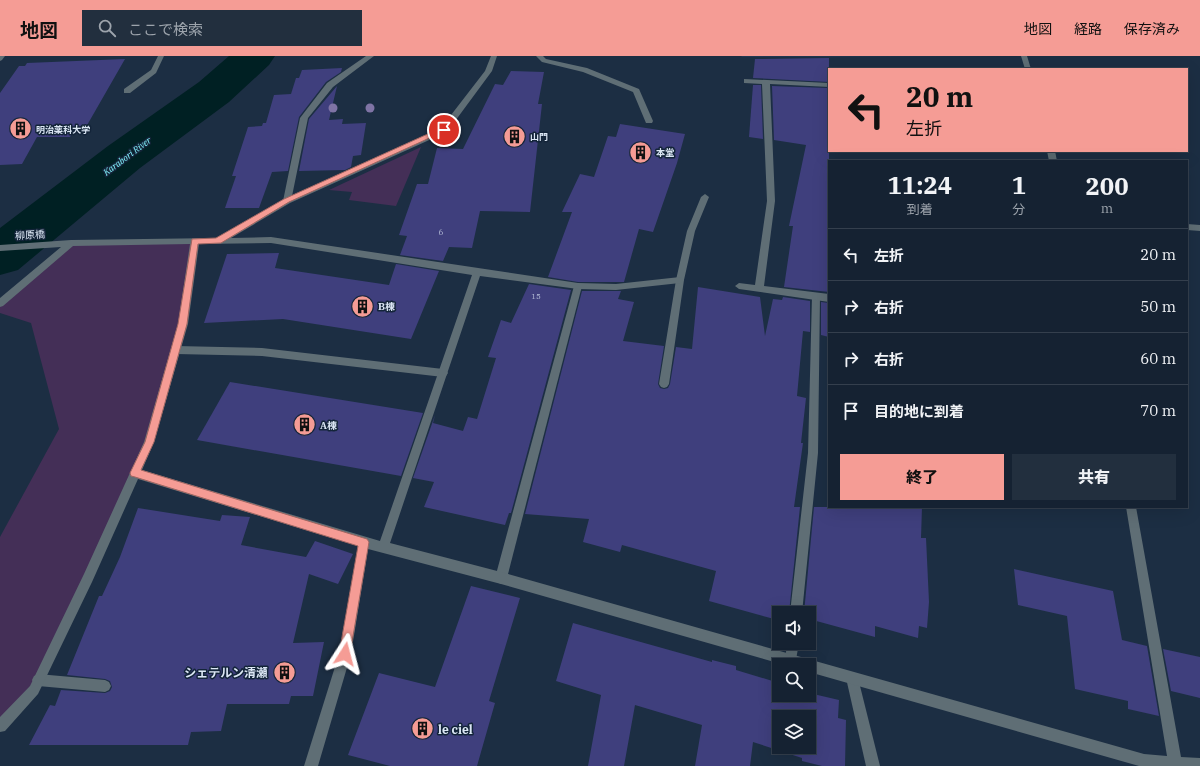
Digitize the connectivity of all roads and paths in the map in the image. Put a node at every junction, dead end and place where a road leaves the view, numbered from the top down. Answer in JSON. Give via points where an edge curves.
{"nodes":[{"id":1,"x":2,"y":56,"type":"edge"},
{"id":2,"x":161,"y":56,"type":"edge"},
{"id":3,"x":371,"y":56,"type":"edge"},
{"id":4,"x":494,"y":56,"type":"edge"},
{"id":5,"x":1024,"y":56,"type":"edge"},
{"id":6,"x":543,"y":57,"type":"edge"},
{"id":7,"x":0,"y":59,"type":"edge"},
{"id":8,"x":1028,"y":68,"type":"edge"},
{"id":9,"x":747,"y":81,"type":"dead end"},
{"id":10,"x":766,"y":83,"type":"junction"},
{"id":11,"x":828,"y":85,"type":"edge"},
{"id":12,"x":127,"y":91,"type":"dead end"},
{"id":13,"x":649,"y":121,"type":"dead end"},
{"id":14,"x":705,"y":196,"type":"dead end"},
{"id":15,"x":287,"y":200,"type":"junction"},
{"id":16,"x":1188,"y":228,"type":"edge"},
{"id":17,"x":1200,"y":228,"type":"edge"},
{"id":18,"x":218,"y":240,"type":"junction"},
{"id":19,"x":195,"y":241,"type":"junction"},
{"id":20,"x":66,"y":243,"type":"junction"},
{"id":21,"x":0,"y":248,"type":"edge"},
{"id":22,"x":477,"y":272,"type":"junction"},
{"id":23,"x":680,"y":280,"type":"junction"},
{"id":24,"x":578,"y":286,"type":"junction"},
{"id":25,"x":739,"y":286,"type":"dead end"},
{"id":26,"x":760,"y":288,"type":"junction"},
{"id":27,"x":816,"y":296,"type":"junction"},
{"id":28,"x":828,"y":298,"type":"edge"},
{"id":29,"x":0,"y":303,"type":"edge"},
{"id":30,"x":176,"y":350,"type":"junction"},
{"id":31,"x":443,"y":373,"type":"junction"},
{"id":32,"x":664,"y":384,"type":"dead end"},
{"id":33,"x":135,"y":473,"type":"junction"},
{"id":34,"x":1131,"y":508,"type":"edge"},
{"id":35,"x":364,"y":542,"type":"junction"},
{"id":36,"x":383,"y":547,"type":"junction"},
{"id":37,"x":502,"y":578,"type":"junction"},
{"id":38,"x":797,"y":606,"type":"edge"},
{"id":39,"x":781,"y":658,"type":"edge"},
{"id":40,"x":816,"y":668,"type":"edge"},
{"id":41,"x":852,"y":678,"type":"junction"},
{"id":42,"x":38,"y":680,"type":"junction"},
{"id":43,"x":105,"y":686,"type":"dead end"},
{"id":44,"x":0,"y":726,"type":"edge"},
{"id":45,"x":1175,"y":763,"type":"junction"},
{"id":46,"x":1145,"y":764,"type":"edge"},
{"id":47,"x":1200,"y":765,"type":"edge"},
{"id":48,"x":311,"y":766,"type":"edge"},
{"id":49,"x":873,"y":766,"type":"edge"}],
"edges":[{"from":1,"to":7,"type":"street"},
{"from":2,"to":12,"type":"street","via":[[154,71]]},
{"from":3,"to":15,"type":"street","via":[[330,85],[304,118]]},
{"from":4,"to":15,"type":"street","via":[[488,71],[444,130]]},
{"from":5,"to":8,"type":"street"},
{"from":6,"to":13,"type":"street","via":[[544,61],[585,70],[636,90]]},
{"from":9,"to":10,"type":"street"},
{"from":10,"to":11,"type":"street"},
{"from":10,"to":26,"type":"street","via":[[771,201]]},
{"from":14,"to":23,"type":"street","via":[[691,231]]},
{"from":15,"to":18,"type":"street"},
{"from":16,"to":17,"type":"street"},
{"from":18,"to":19,"type":"street","name":"柳原橋"},
{"from":18,"to":22,"type":"street","name":"柳原橋","via":[[270,240]]},
{"from":19,"to":20,"type":"street","name":"柳原橋"},
{"from":19,"to":30,"type":"street","via":[[183,324]]},
{"from":20,"to":21,"type":"street","name":"柳原橋"},
{"from":20,"to":29,"type":"street"},
{"from":22,"to":24,"type":"street","name":"柳原橋"},
{"from":22,"to":31,"type":"street"},
{"from":23,"to":24,"type":"street","name":"柳原橋","via":[[616,287]]},
{"from":23,"to":32,"type":"street"},
{"from":24,"to":37,"type":"street"},
{"from":25,"to":26,"type":"street"},
{"from":26,"to":27,"type":"street"},
{"from":27,"to":28,"type":"street"},
{"from":27,"to":38,"type":"street","via":[[813,453]]},
{"from":30,"to":31,"type":"street","via":[[262,352]]},
{"from":30,"to":33,"type":"street","via":[[149,442]]},
{"from":31,"to":36,"type":"street"},
{"from":33,"to":35,"type":"street"},
{"from":33,"to":42,"type":"street"},
{"from":34,"to":45,"type":"street"},
{"from":35,"to":36,"type":"street"},
{"from":35,"to":48,"type":"street","via":[[345,654]]},
{"from":36,"to":37,"type":"street"},
{"from":37,"to":39,"type":"street"},
{"from":40,"to":41,"type":"street"},
{"from":41,"to":46,"type":"street"},
{"from":41,"to":49,"type":"street"},
{"from":42,"to":43,"type":"street"},
{"from":42,"to":44,"type":"street","via":[[34,690]]},
{"from":45,"to":46,"type":"street"},
{"from":45,"to":47,"type":"street"}]}
